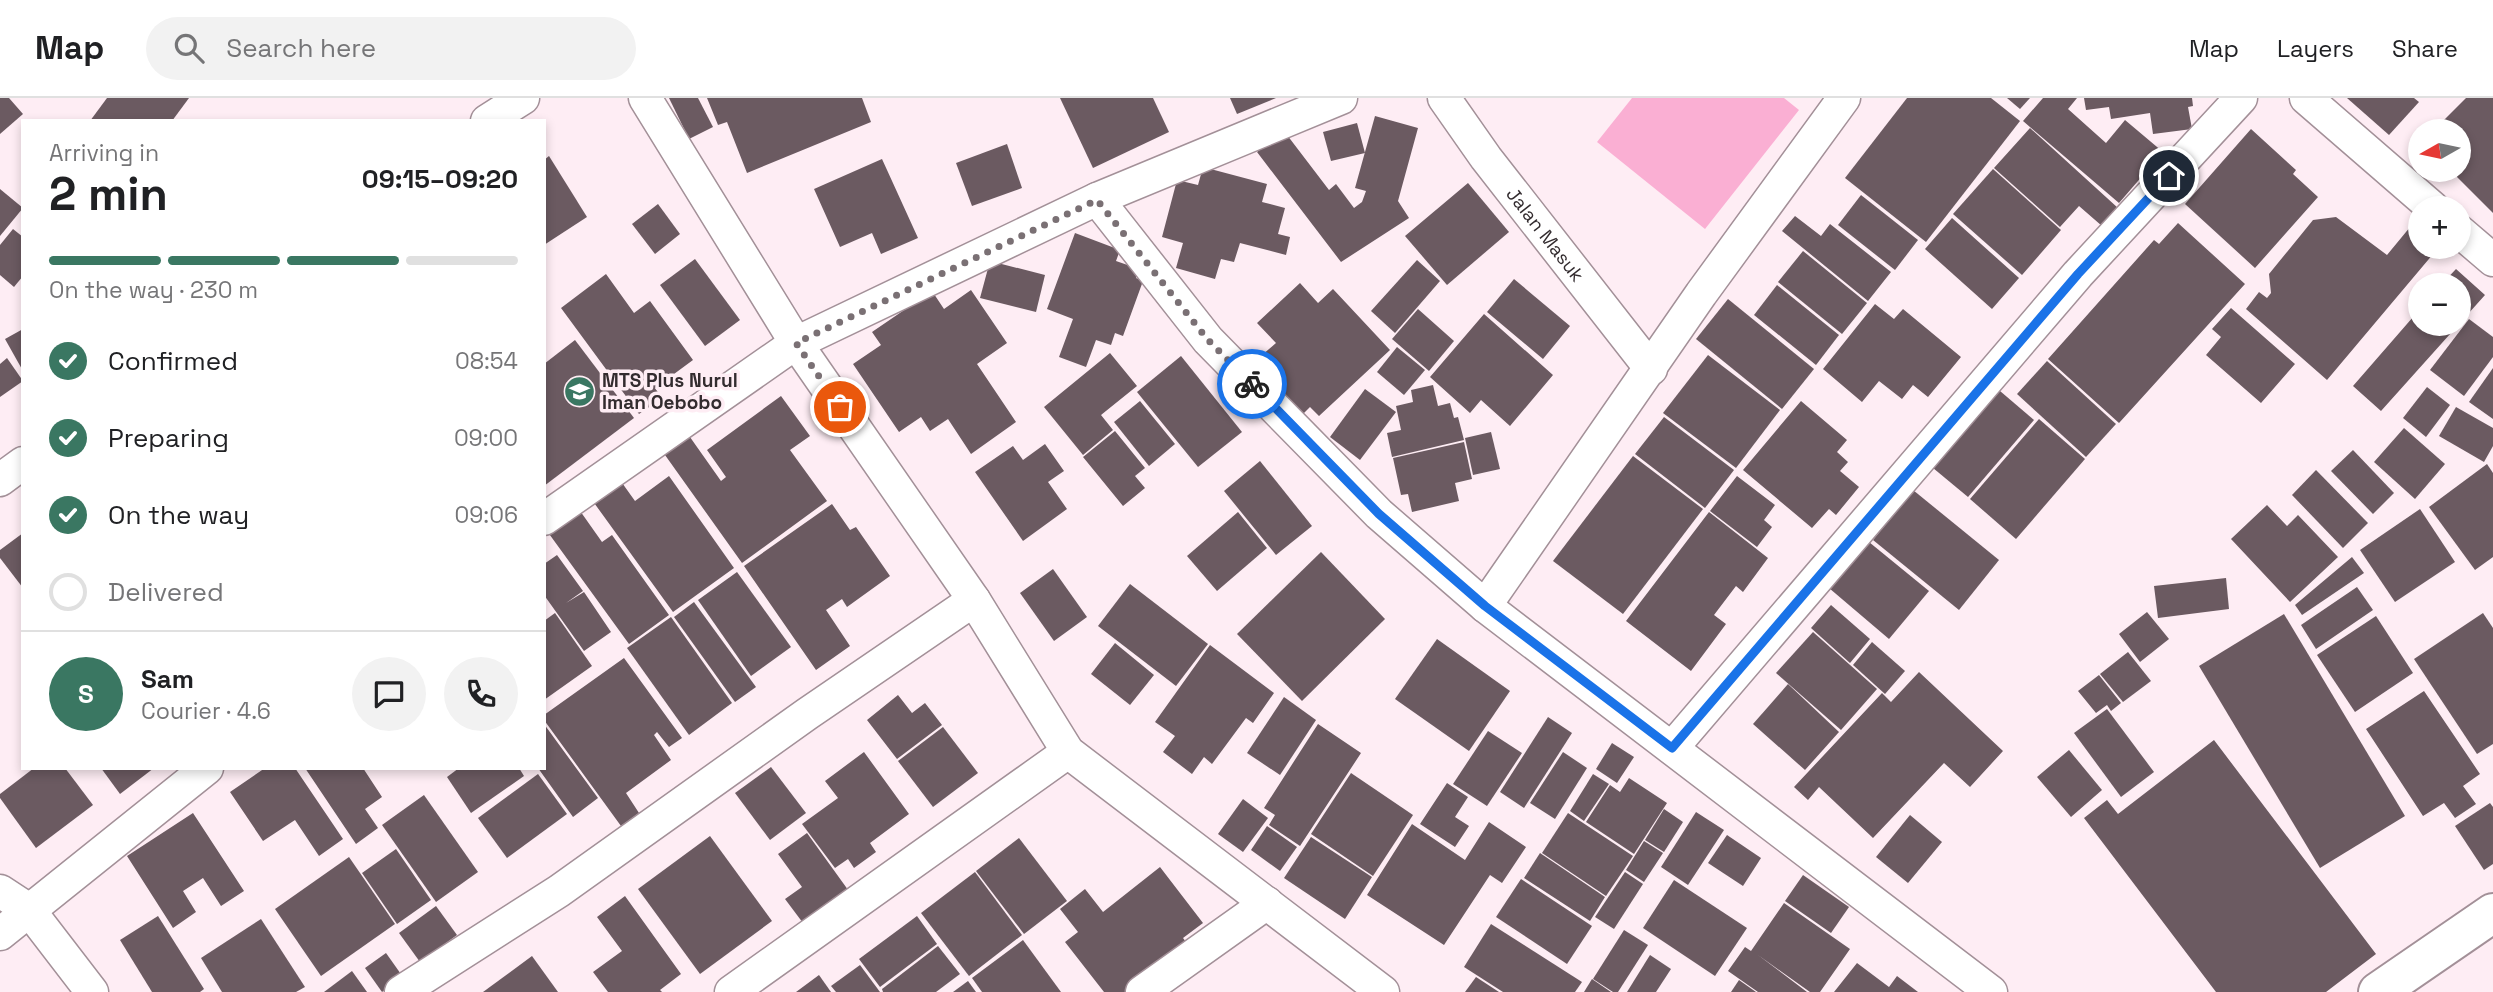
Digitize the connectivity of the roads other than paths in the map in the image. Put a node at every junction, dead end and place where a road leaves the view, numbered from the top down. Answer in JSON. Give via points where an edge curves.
{"nodes":[{"id":1,"x":523,"y":98,"type":"edge"},
{"id":2,"x":645,"y":98,"type":"edge"},
{"id":3,"x":1341,"y":98,"type":"edge"},
{"id":4,"x":1444,"y":98,"type":"edge"},
{"id":5,"x":1844,"y":98,"type":"edge"},
{"id":6,"x":2241,"y":98,"type":"edge"},
{"id":7,"x":2306,"y":98,"type":"edge"},
{"id":8,"x":490,"y":119,"type":"edge"},
{"id":9,"x":2419,"y":196,"type":"edge"},
{"id":10,"x":1097,"y":200,"type":"junction"},
{"id":11,"x":2471,"y":241,"type":"edge"},
{"id":12,"x":2493,"y":260,"type":"edge"},
{"id":13,"x":796,"y":343,"type":"junction"},
{"id":14,"x":1651,"y":369,"type":"junction"},
{"id":15,"x":21,"y":464,"type":"edge"},
{"id":16,"x":0,"y":480,"type":"edge"},
{"id":17,"x":546,"y":518,"type":"edge"},
{"id":18,"x":974,"y":600,"type":"junction"},
{"id":19,"x":1485,"y":606,"type":"junction"},
{"id":20,"x":1672,"y":748,"type":"junction"},
{"id":21,"x":1068,"y":752,"type":"junction"},
{"id":22,"x":204,"y":770,"type":"edge"},
{"id":23,"x":0,"y":891,"type":"edge"},
{"id":24,"x":1267,"y":903,"type":"junction"},
{"id":25,"x":29,"y":910,"type":"junction"},
{"id":26,"x":2493,"y":913,"type":"edge"},
{"id":27,"x":0,"y":934,"type":"edge"},
{"id":28,"x":92,"y":992,"type":"edge"},
{"id":29,"x":401,"y":992,"type":"edge"},
{"id":30,"x":731,"y":992,"type":"edge"},
{"id":31,"x":1142,"y":992,"type":"edge"},
{"id":32,"x":1383,"y":992,"type":"edge"},
{"id":33,"x":1991,"y":992,"type":"edge"},
{"id":34,"x":2378,"y":992,"type":"edge"}],
"edges":[{"from":1,"to":8,"type":"street"},
{"from":2,"to":13,"type":"street"},
{"from":3,"to":10,"type":"street"},
{"from":4,"to":14,"type":"street","name":"Jalan Masuk"},
{"from":5,"to":14,"type":"street"},
{"from":6,"to":20,"type":"street","via":[[2078,274]]},
{"from":7,"to":9,"type":"street"},
{"from":10,"to":13,"type":"street"},
{"from":10,"to":19,"type":"street","via":[[1208,340],[1379,514]]},
{"from":11,"to":12,"type":"street"},
{"from":13,"to":17,"type":"street"},
{"from":13,"to":18,"type":"street"},
{"from":14,"to":19,"type":"street"},
{"from":15,"to":16,"type":"street"},
{"from":18,"to":21,"type":"street"},
{"from":18,"to":29,"type":"street","via":[[559,891]]},
{"from":19,"to":20,"type":"street"},
{"from":20,"to":33,"type":"street"},
{"from":21,"to":24,"type":"street"},
{"from":21,"to":30,"type":"street"},
{"from":22,"to":25,"type":"street"},
{"from":23,"to":25,"type":"street"},
{"from":24,"to":31,"type":"street"},
{"from":24,"to":32,"type":"street"},
{"from":25,"to":27,"type":"street"},
{"from":25,"to":28,"type":"street"},
{"from":26,"to":34,"type":"street"}]}
